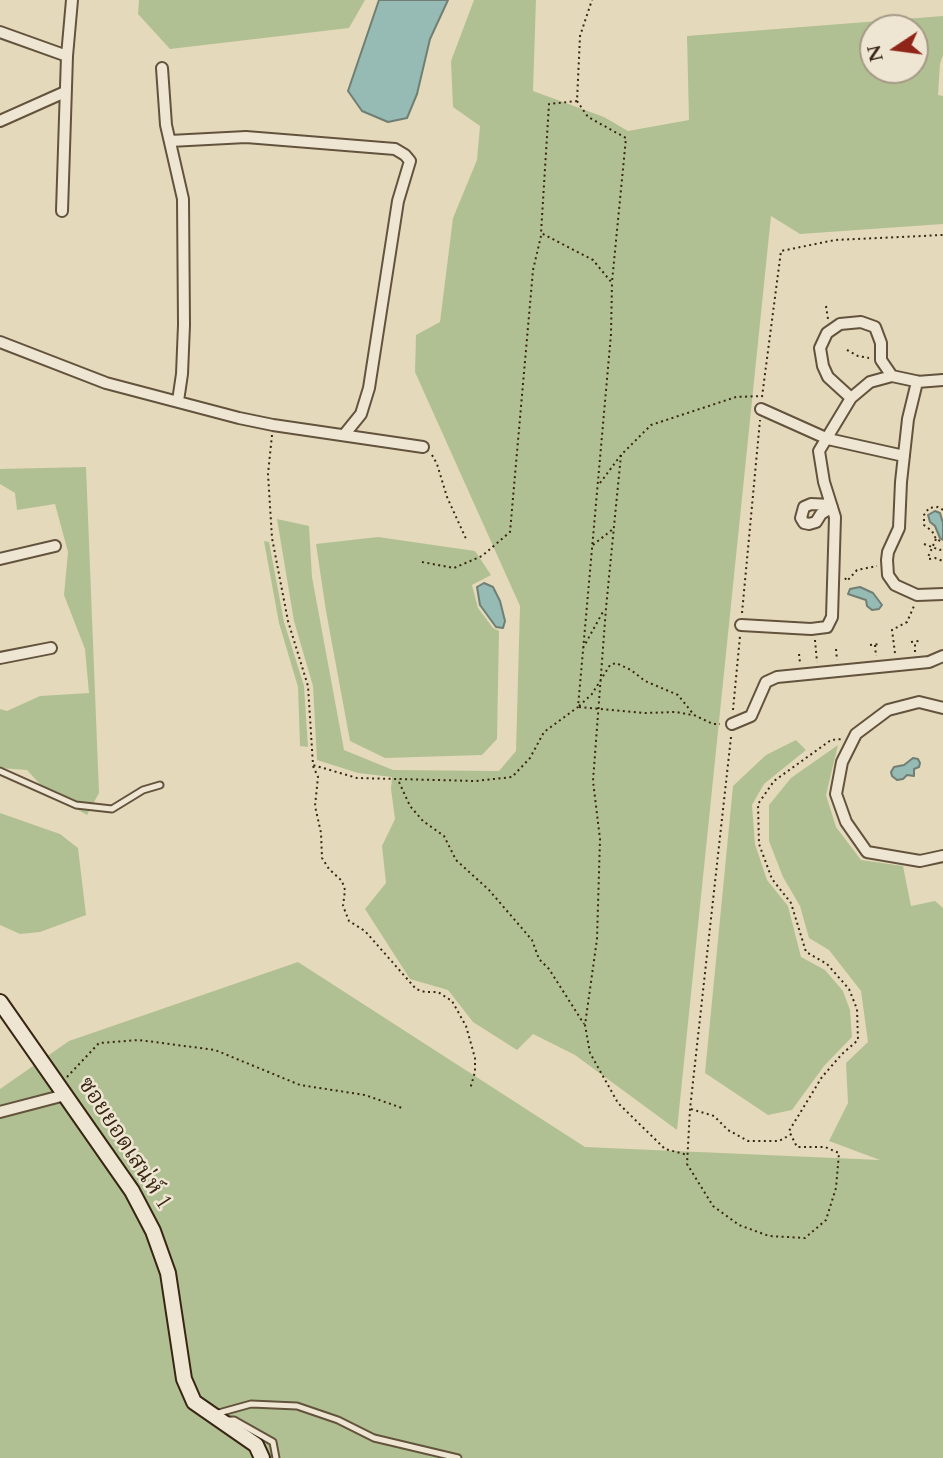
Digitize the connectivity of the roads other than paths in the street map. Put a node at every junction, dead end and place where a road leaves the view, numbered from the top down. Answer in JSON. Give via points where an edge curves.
{"nodes":[{"id":1,"x":72,"y":0,"type":"edge"},
{"id":2,"x":0,"y":32,"type":"edge"},
{"id":3,"x":0,"y":38,"type":"edge"},
{"id":4,"x":67,"y":57,"type":"junction"},
{"id":5,"x":162,"y":68,"type":"dead end"},
{"id":6,"x":65,"y":92,"type":"junction"},
{"id":7,"x":0,"y":121,"type":"edge"},
{"id":8,"x":170,"y":141,"type":"junction"},
{"id":9,"x":62,"y":211,"type":"dead end"},
{"id":10,"x":0,"y":342,"type":"edge"},
{"id":11,"x":892,"y":376,"type":"junction"},
{"id":12,"x":943,"y":380,"type":"edge"},
{"id":13,"x":920,"y":382,"type":"junction"},
{"id":14,"x":851,"y":398,"type":"junction"},
{"id":15,"x":178,"y":401,"type":"junction"},
{"id":16,"x":761,"y":410,"type":"dead end"},
{"id":17,"x":344,"y":435,"type":"junction"},
{"id":18,"x":828,"y":439,"type":"junction"},
{"id":19,"x":423,"y":447,"type":"road end"},
{"id":20,"x":904,"y":456,"type":"junction"},
{"id":21,"x":55,"y":546,"type":"dead end"},
{"id":22,"x":0,"y":558,"type":"edge"},
{"id":23,"x":943,"y":594,"type":"edge"},
{"id":24,"x":741,"y":625,"type":"dead end"},
{"id":25,"x":51,"y":648,"type":"dead end"},
{"id":26,"x":943,"y":656,"type":"edge"},
{"id":27,"x":0,"y":658,"type":"edge"},
{"id":28,"x":943,"y":708,"type":"edge"},
{"id":29,"x":732,"y":724,"type":"road end"},
{"id":30,"x":0,"y":771,"type":"edge"},
{"id":31,"x":160,"y":785,"type":"dead end"},
{"id":32,"x":943,"y":856,"type":"edge"},
{"id":33,"x":0,"y":1002,"type":"edge"},
{"id":34,"x":62,"y":1090,"type":"junction"},
{"id":35,"x":0,"y":1112,"type":"edge"},
{"id":36,"x":216,"y":1417,"type":"junction"},
{"id":37,"x":262,"y":1458,"type":"edge"},
{"id":38,"x":276,"y":1458,"type":"edge"},
{"id":39,"x":458,"y":1458,"type":"edge"}],
"edges":[{"from":1,"to":4,"type":"street"},
{"from":2,"to":3,"type":"street"},
{"from":2,"to":4,"type":"street"},
{"from":4,"to":6,"type":"street"},
{"from":5,"to":8,"type":"street"},
{"from":6,"to":7,"type":"street"},
{"from":6,"to":9,"type":"street"},
{"from":8,"to":15,"type":"street","via":[[183,199],[184,227]]},
{"from":8,"to":17,"type":"street","via":[[246,137],[396,149],[410,161],[398,201],[369,388],[361,414]]},
{"from":10,"to":15,"type":"street","via":[[106,383]]},
{"from":11,"to":13,"type":"street"},
{"from":11,"to":14,"type":"street","via":[[870,382]]},
{"from":11,"to":14,"type":"street","via":[[881,360],[875,327],[861,322],[841,324],[827,333],[820,348],[828,377]]},
{"from":12,"to":13,"type":"street"},
{"from":13,"to":20,"type":"street","via":[[908,419]]},
{"from":14,"to":18,"type":"street"},
{"from":15,"to":17,"type":"street","via":[[273,425]]},
{"from":16,"to":18,"type":"street"},
{"from":17,"to":19,"type":"street"},
{"from":18,"to":20,"type":"street"},
{"from":18,"to":24,"type":"street","via":[[819,451],[835,517],[832,617],[827,627],[816,628]]},
{"from":20,"to":23,"type":"street","via":[[899,528],[888,552],[888,575],[895,585],[917,595]]},
{"from":21,"to":22,"type":"street"},
{"from":25,"to":27,"type":"street"},
{"from":26,"to":29,"type":"street","via":[[929,662],[777,677],[766,682],[751,716]]},
{"from":28,"to":32,"type":"street","via":[[919,702],[888,710],[856,734],[842,762],[836,793],[846,822],[867,852],[920,861]]},
{"from":30,"to":31,"type":"lane","via":[[76,805],[112,809]]},
{"from":33,"to":34,"type":"street","name":"ซอยยอดเสน่ห์ 1"},
{"from":34,"to":35,"type":"street"},
{"from":34,"to":36,"type":"street","name":"ซอยยอดเสน่ห์ 1","via":[[132,1191],[153,1231],[167,1273],[184,1379],[194,1402]]},
{"from":36,"to":37,"type":"street","name":"ซอยยอดเสน่ห์ 1","via":[[256,1445]]},
{"from":36,"to":38,"type":"lane","via":[[234,1420],[273,1441]]},
{"from":36,"to":39,"type":"lane","via":[[251,1404],[297,1405],[374,1438]]}]}
